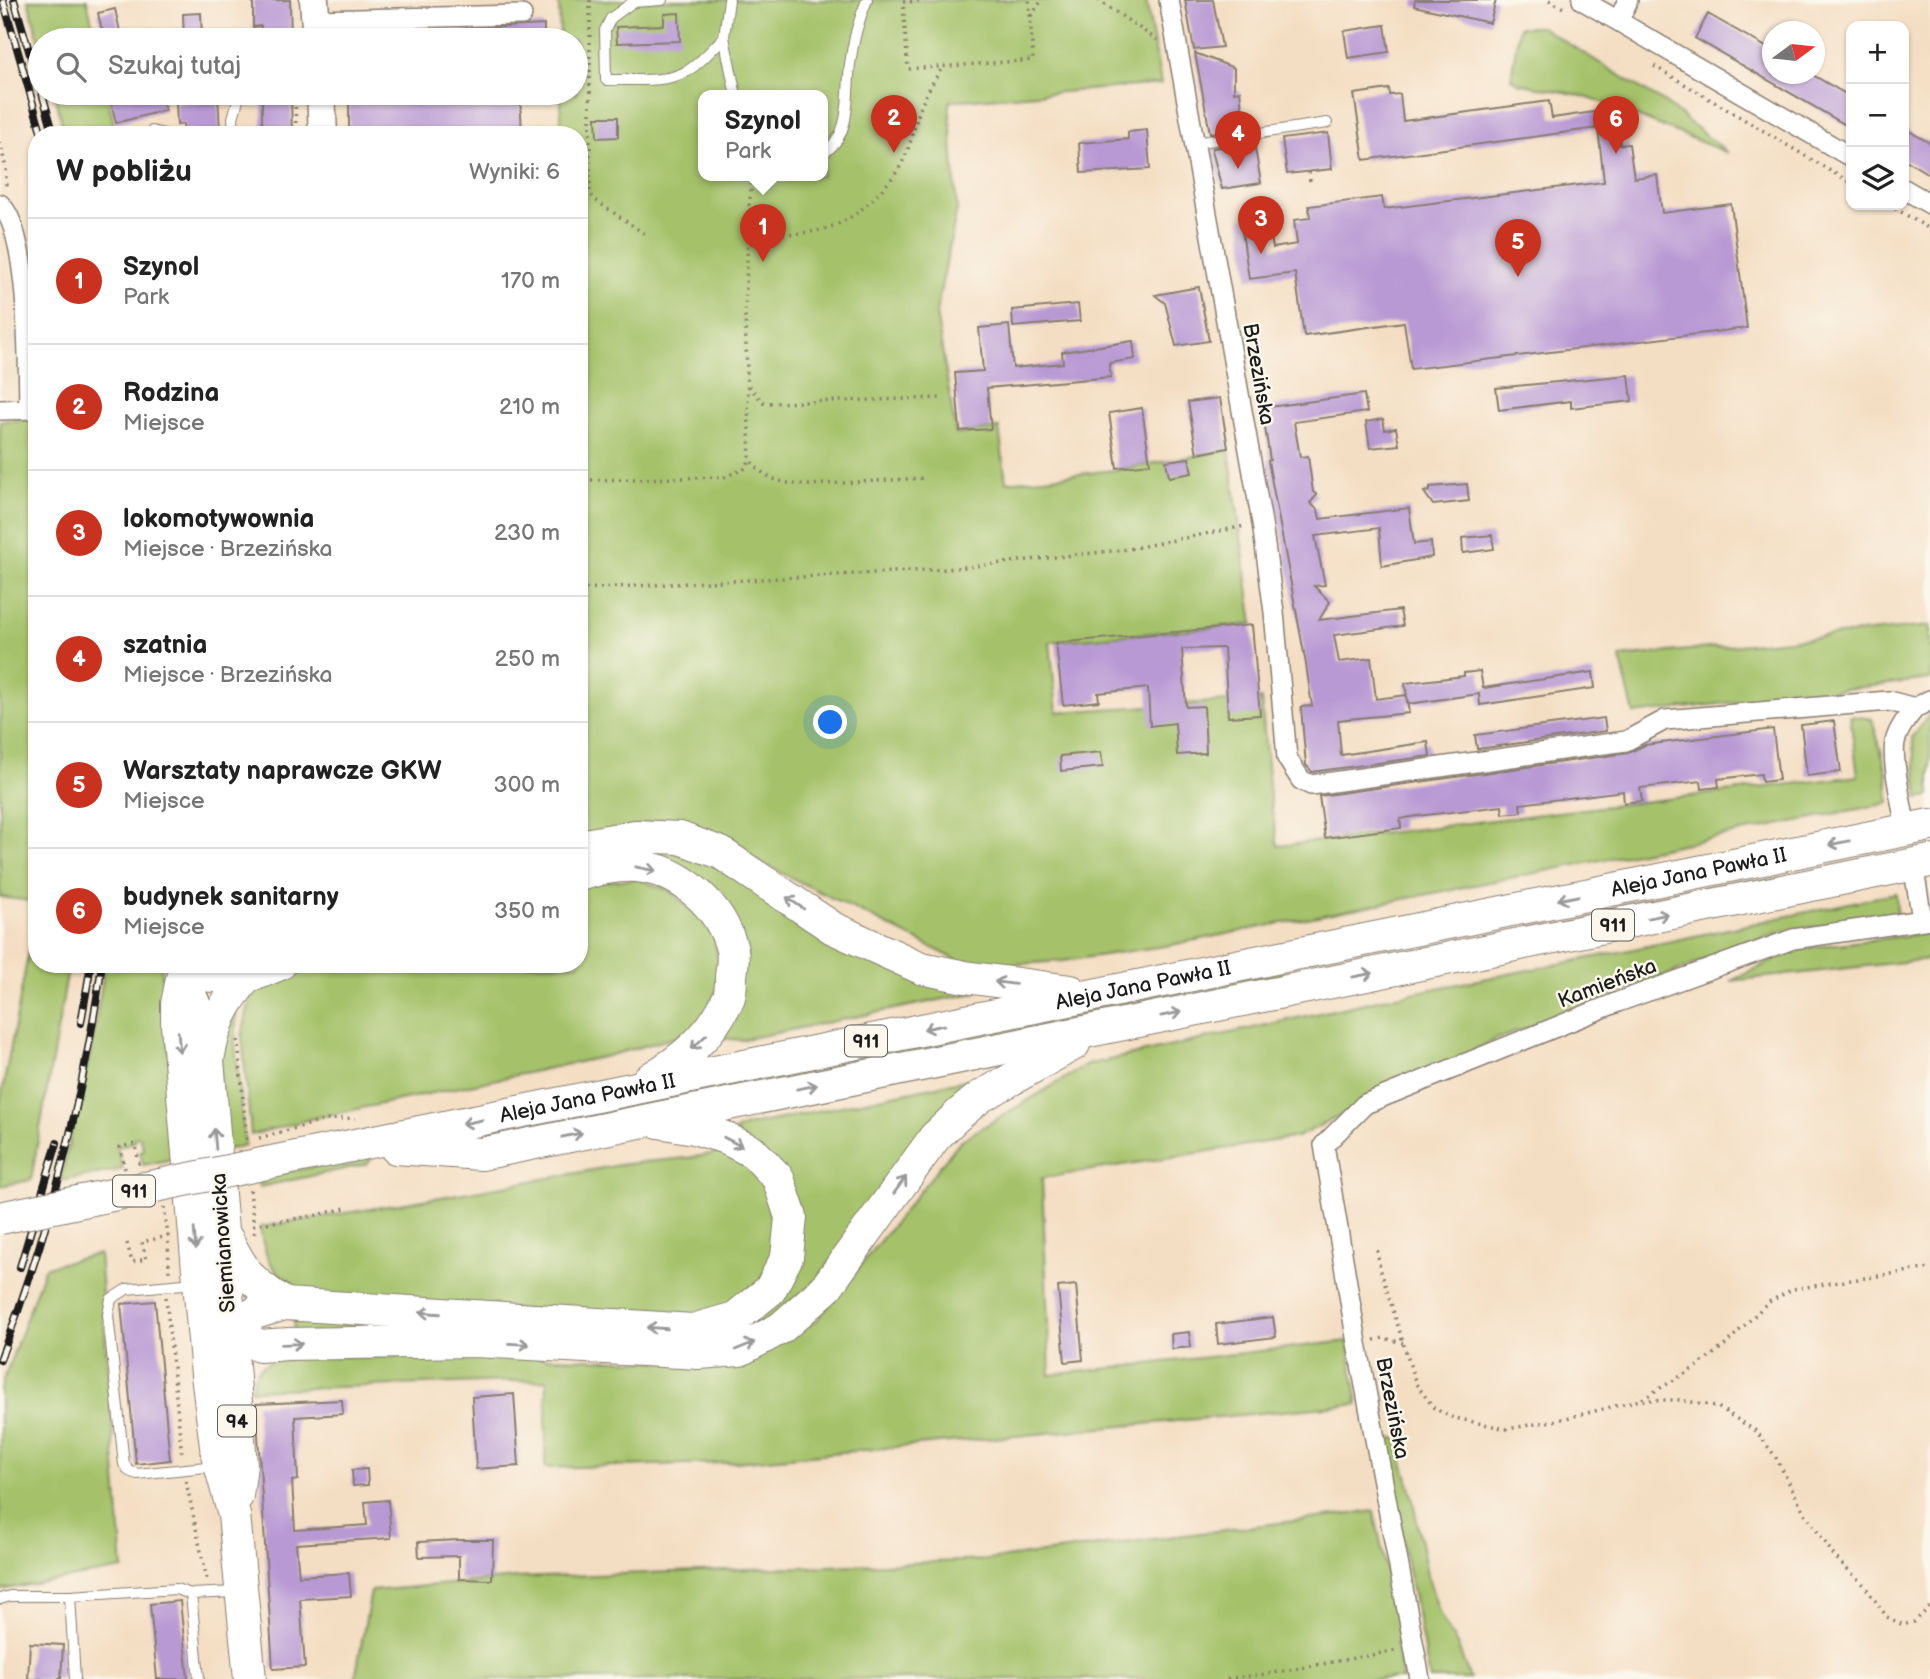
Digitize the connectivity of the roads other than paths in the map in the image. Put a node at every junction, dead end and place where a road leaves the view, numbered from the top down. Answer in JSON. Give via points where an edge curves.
{"nodes":[{"id":1,"x":662,"y":0,"type":"edge"},
{"id":2,"x":729,"y":0,"type":"edge"},
{"id":3,"x":867,"y":0,"type":"edge"},
{"id":4,"x":1169,"y":0,"type":"edge"},
{"id":5,"x":1582,"y":0,"type":"edge"},
{"id":6,"x":1628,"y":0,"type":"edge"},
{"id":7,"x":522,"y":15,"type":"dead end"},
{"id":8,"x":316,"y":20,"type":"edge"},
{"id":9,"x":1619,"y":20,"type":"junction"},
{"id":10,"x":724,"y":37,"type":"junction"},
{"id":11,"x":734,"y":90,"type":"edge"},
{"id":12,"x":237,"y":105,"type":"edge"},
{"id":13,"x":322,"y":105,"type":"edge"},
{"id":14,"x":1326,"y":123,"type":"dead end"},
{"id":15,"x":233,"y":126,"type":"edge"},
{"id":16,"x":323,"y":126,"type":"edge"},
{"id":17,"x":1194,"y":143,"type":"junction"},
{"id":18,"x":828,"y":150,"type":"edge"},
{"id":19,"x":1846,"y":155,"type":"edge"},
{"id":20,"x":1909,"y":191,"type":"edge"},
{"id":21,"x":1,"y":204,"type":"edge"},
{"id":22,"x":1930,"y":204,"type":"edge"},
{"id":23,"x":28,"y":340,"type":"edge"},
{"id":24,"x":28,"y":409,"type":"edge"},
{"id":25,"x":0,"y":410,"type":"edge"},
{"id":26,"x":1922,"y":704,"type":"edge"},
{"id":27,"x":1918,"y":827,"type":"edge"},
{"id":28,"x":588,"y":844,"type":"edge"},
{"id":29,"x":1921,"y":863,"type":"edge"},
{"id":30,"x":588,"y":872,"type":"edge"},
{"id":31,"x":1926,"y":919,"type":"edge"},
{"id":32,"x":186,"y":973,"type":"edge"},
{"id":33,"x":189,"y":973,"type":"edge"},
{"id":34,"x":217,"y":973,"type":"edge"},
{"id":35,"x":258,"y":973,"type":"edge"},
{"id":36,"x":246,"y":978,"type":"junction"},
{"id":37,"x":1097,"y":994,"type":"junction"},
{"id":38,"x":1104,"y":1027,"type":"junction"},
{"id":39,"x":208,"y":1059,"type":"junction"},
{"id":40,"x":635,"y":1088,"type":"junction"},
{"id":41,"x":644,"y":1120,"type":"junction"},
{"id":42,"x":355,"y":1132,"type":"junction"},
{"id":43,"x":1324,"y":1145,"type":"joint"},
{"id":44,"x":0,"y":1219,"type":"edge"},
{"id":45,"x":238,"y":1228,"type":"junction"},
{"id":46,"x":184,"y":1283,"type":"junction"},
{"id":47,"x":285,"y":1304,"type":"junction"},
{"id":48,"x":216,"y":1328,"type":"junction"},
{"id":49,"x":219,"y":1466,"type":"junction"},
{"id":50,"x":234,"y":1515,"type":"junction"},
{"id":51,"x":242,"y":1591,"type":"junction"},
{"id":52,"x":191,"y":1594,"type":"junction"},
{"id":53,"x":70,"y":1596,"type":"junction"},
{"id":54,"x":0,"y":1598,"type":"edge"},
{"id":55,"x":75,"y":1679,"type":"edge"},
{"id":56,"x":199,"y":1679,"type":"edge"},
{"id":57,"x":250,"y":1679,"type":"edge"},
{"id":58,"x":1420,"y":1679,"type":"edge"}],
"edges":[{"from":1,"to":10,"type":"lane","via":[[633,2],[611,18],[606,30],[606,80],[685,72]]},
{"from":2,"to":10,"type":"lane"},
{"from":3,"to":18,"type":"lane","via":[[856,28],[845,124],[840,139]]},
{"from":4,"to":17,"type":"street","name":"Brzezińska"},
{"from":5,"to":9,"type":"street"},
{"from":6,"to":9,"type":"street"},
{"from":7,"to":8,"type":"street"},
{"from":9,"to":19,"type":"street"},
{"from":10,"to":11,"type":"lane"},
{"from":12,"to":15,"type":"lane"},
{"from":13,"to":16,"type":"main road"},
{"from":14,"to":17,"type":"lane"},
{"from":17,"to":26,"type":"street","name":"Brzezińska","via":[[1262,523],[1287,758],[1301,780],[1311,785],[1626,740],[1665,719],[1889,701]]},
{"from":20,"to":22,"type":"street"},
{"from":21,"to":23,"type":"street","via":[[17,237]]},
{"from":24,"to":25,"type":"street"},
{"from":26,"to":27,"type":"street","via":[[1903,724],[1895,743],[1896,766]]},
{"from":27,"to":37,"type":"main road","name":"Aleja Jana Pawła II","number":"911","one_way":true},
{"from":37,"to":28,"type":"main road","one_way":true,"via":[[922,968],[833,928],[721,853],[680,838],[635,836]]},
{"from":29,"to":31,"type":"street"},
{"from":38,"to":29,"type":"main road","name":"Aleja Jana Pawła II","number":"911","one_way":true},
{"from":30,"to":40,"type":"main road","one_way":true,"via":[[639,866],[671,875],[699,894],[720,919],[733,951],[730,995],[704,1039]]},
{"from":31,"to":43,"type":"street","name":"Kamieńska","via":[[1793,939],[1618,1002],[1365,1104]]},
{"from":32,"to":46,"type":"main road","name":"Siemianowicka","number":"94","one_way":true,"via":[[177,1004]]},
{"from":33,"to":39,"type":"main road","name":"Siemianowicka","number":"94"},
{"from":34,"to":36,"type":"main road"},
{"from":35,"to":36,"type":"main road"},
{"from":36,"to":39,"type":"main road","via":[[221,1011]]},
{"from":37,"to":40,"type":"main road","name":"Aleja Jana Pawła II","number":"911","one_way":true},
{"from":41,"to":38,"type":"main road","name":"Aleja Jana Pawła II","number":"911","one_way":true},
{"from":48,"to":38,"type":"main road","one_way":true,"via":[[259,1346],[474,1341],[699,1353],[740,1350],[781,1328],[825,1289],[935,1137],[958,1115],[989,1092]]},
{"from":45,"to":39,"type":"main road","name":"Siemianowicka","number":"94","one_way":true},
{"from":40,"to":42,"type":"main road","name":"Aleja Jana Pawła II","number":"911","one_way":true},
{"from":42,"to":41,"type":"main road","name":"Aleja Jana Pawła II","number":"911","one_way":true,"via":[[481,1154]]},
{"from":41,"to":47,"type":"main road","one_way":true,"via":[[723,1137],[753,1152],[778,1178],[791,1217],[786,1257],[770,1290],[735,1318],[693,1330]]},
{"from":42,"to":44,"type":"main road","name":"Aleja Jana Pawła II","number":"911","bridge":true},
{"from":43,"to":58,"type":"street","name":"Brzezińska"},
{"from":45,"to":47,"type":"main road","via":[[238,1261],[255,1284]]},
{"from":45,"to":48,"type":"main road","name":"Siemianowicka","number":"94"},
{"from":46,"to":48,"type":"main road","name":"Siemianowicka","number":"94"},
{"from":46,"to":49,"type":"lane","via":[[127,1289],[111,1299],[108,1315],[124,1464],[137,1474]]},
{"from":47,"to":48,"type":"main road"},
{"from":48,"to":49,"type":"main road","name":"Siemianowicka","number":"94"},
{"from":48,"to":50,"type":"main road","name":"Siemianowicka","number":"94","via":[[240,1464]]},
{"from":49,"to":50,"type":"main road","name":"Siemianowicka","number":"94"},
{"from":50,"to":51,"type":"main road","name":"Siemianowicka","number":"94"},
{"from":51,"to":52,"type":"lane"},
{"from":51,"to":57,"type":"main road","name":"Siemianowicka","number":"94"},
{"from":52,"to":53,"type":"lane","via":[[176,1589]]},
{"from":52,"to":56,"type":"lane"},
{"from":53,"to":54,"type":"lane"},
{"from":53,"to":55,"type":"lane"}]}
